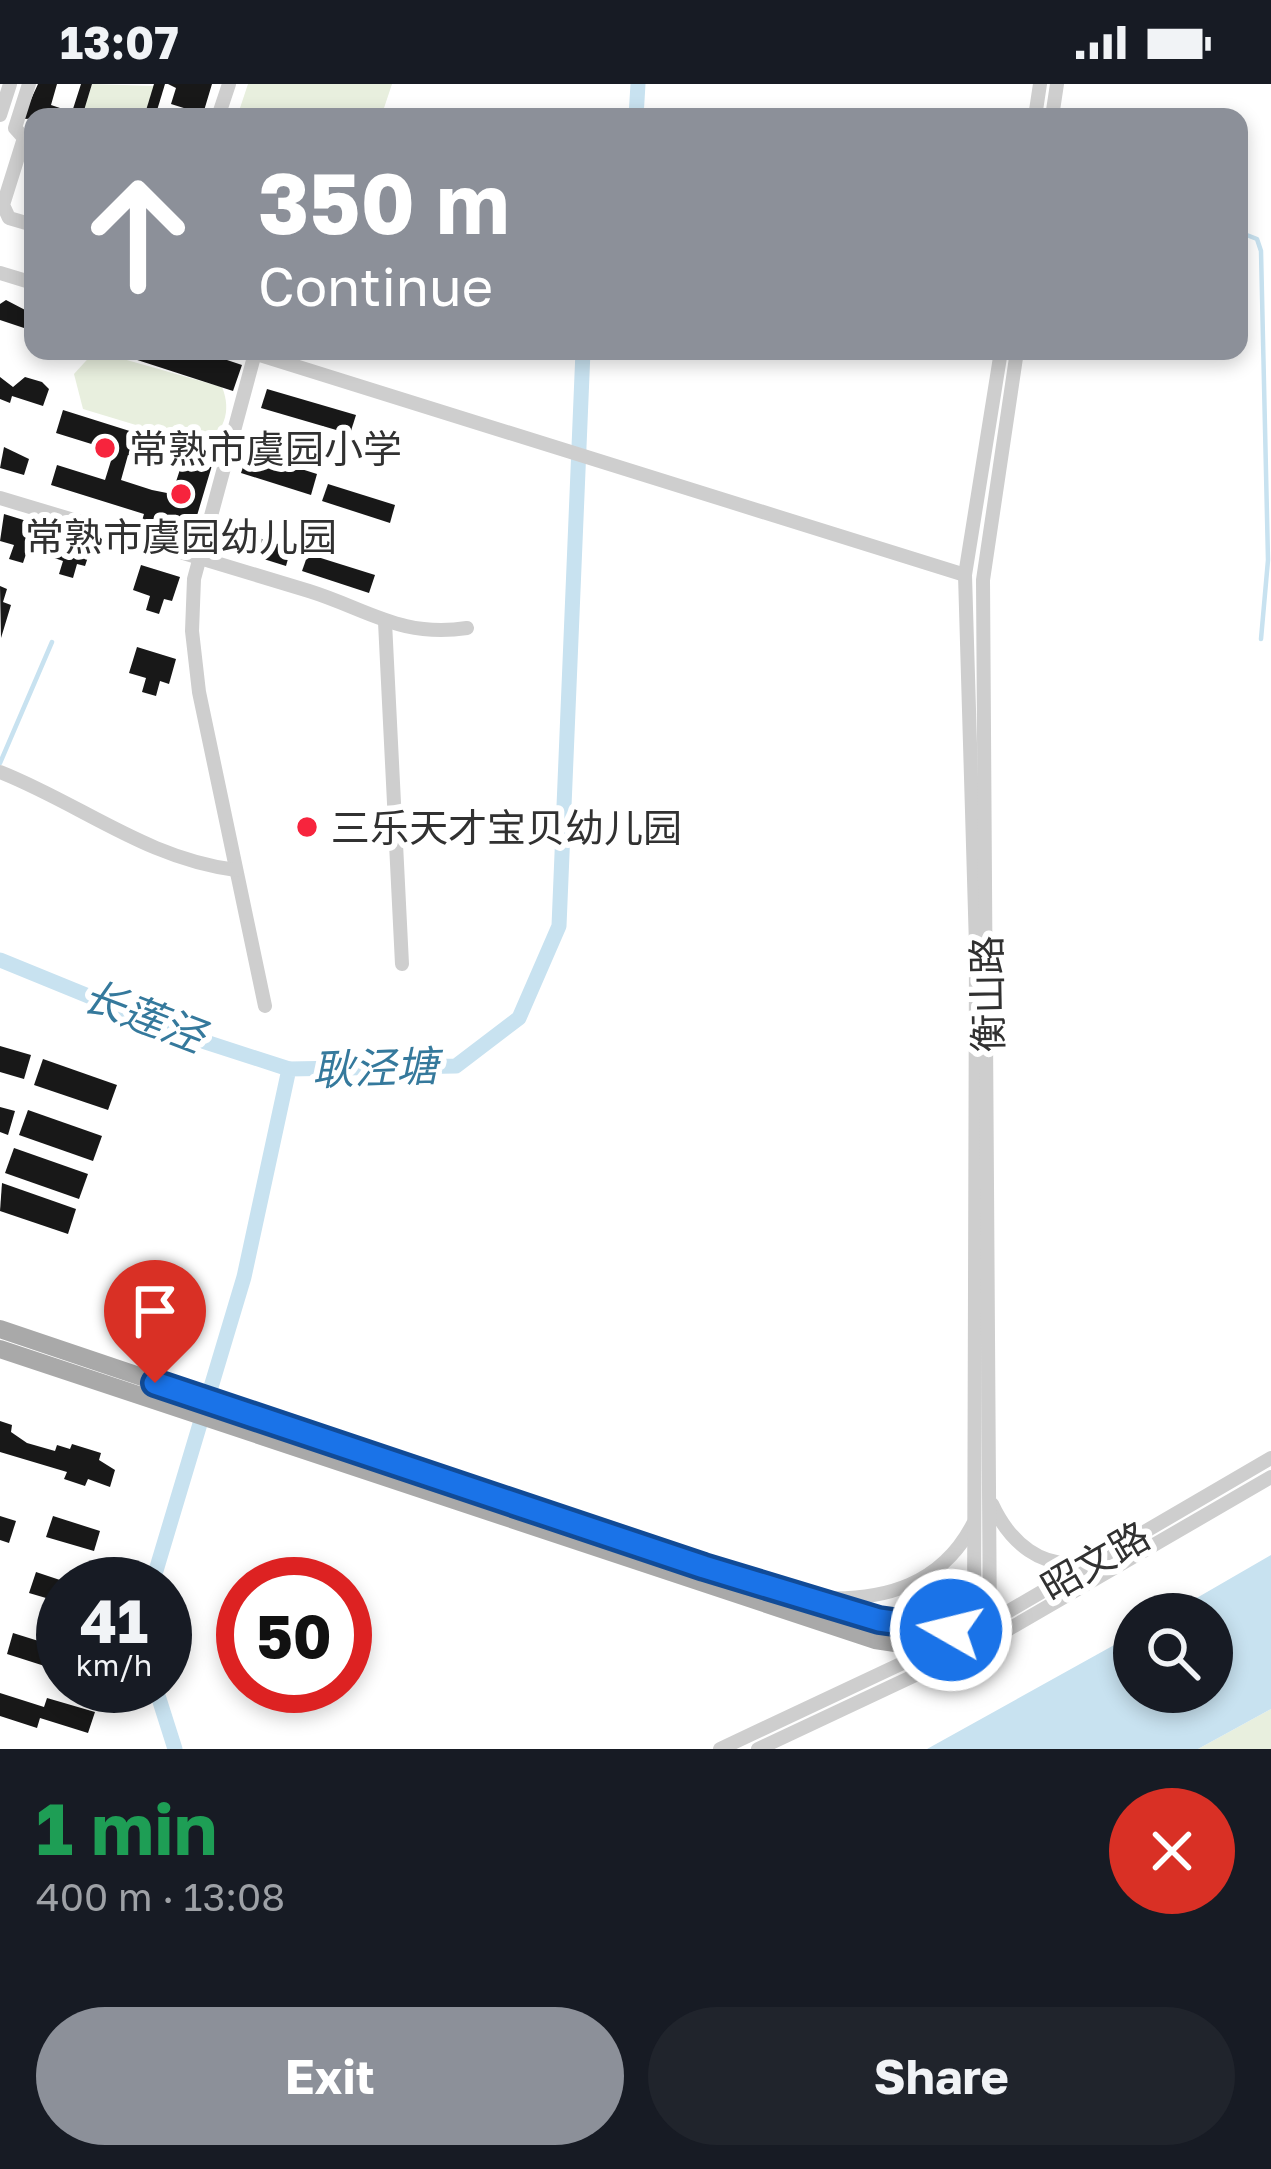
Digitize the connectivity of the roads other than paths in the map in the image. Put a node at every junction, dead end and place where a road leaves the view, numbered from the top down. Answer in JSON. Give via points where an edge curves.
{"nodes":[{"id":1,"x":10,"y":84,"type":"edge"},
{"id":2,"x":29,"y":84,"type":"edge"},
{"id":3,"x":0,"y":115,"type":"edge"},
{"id":4,"x":24,"y":138,"type":"edge"},
{"id":5,"x":24,"y":138,"type":"edge"},
{"id":6,"x":24,"y":222,"type":"edge"},
{"id":7,"x":249,"y":360,"type":"edge"},
{"id":8,"x":277,"y":360,"type":"edge"},
{"id":9,"x":999,"y":360,"type":"edge"},
{"id":10,"x":1016,"y":360,"type":"edge"},
{"id":11,"x":0,"y":498,"type":"edge"},
{"id":12,"x":200,"y":558,"type":"junction"},
{"id":13,"x":964,"y":575,"type":"junction"},
{"id":14,"x":385,"y":622,"type":"junction"},
{"id":15,"x":467,"y":628,"type":"dead end"},
{"id":16,"x":4,"y":774,"type":"edge"},
{"id":17,"x":236,"y":869,"type":"junction"},
{"id":18,"x":402,"y":964,"type":"dead end"},
{"id":19,"x":265,"y":1006,"type":"dead end"},
{"id":20,"x":0,"y":1329,"type":"edge"},
{"id":21,"x":0,"y":1349,"type":"edge"},
{"id":22,"x":152,"y":1392,"type":"junction"},
{"id":23,"x":244,"y":1423,"type":"junction"},
{"id":24,"x":1271,"y":1458,"type":"edge"},
{"id":25,"x":1271,"y":1477,"type":"edge"},
{"id":26,"x":990,"y":1499,"type":"junction"},
{"id":27,"x":975,"y":1520,"type":"junction"},
{"id":28,"x":1103,"y":1557,"type":"junction"},
{"id":29,"x":802,"y":1597,"type":"junction"},
{"id":30,"x":985,"y":1630,"type":"junction"},
{"id":31,"x":935,"y":1649,"type":"junction"},
{"id":32,"x":963,"y":1653,"type":"junction"},
{"id":33,"x":720,"y":1749,"type":"edge"},
{"id":34,"x":758,"y":1749,"type":"edge"}],
"edges":[{"from":1,"to":3,"type":"street"},
{"from":2,"to":5,"type":"street","via":[[15,128]]},
{"from":4,"to":6,"type":"street","via":[[4,206],[9,218]]},
{"from":7,"to":12,"type":"street"},
{"from":8,"to":13,"type":"street"},
{"from":9,"to":13,"type":"street","name":"衡山路"},
{"from":10,"to":26,"type":"street","name":"衡山路","via":[[982,580]]},
{"from":11,"to":12,"type":"street"},
{"from":12,"to":14,"type":"street"},
{"from":12,"to":17,"type":"street","via":[[191,608],[194,660]]},
{"from":13,"to":27,"type":"street","name":"衡山路","via":[[976,946]]},
{"from":14,"to":15,"type":"street"},
{"from":14,"to":18,"type":"street"},
{"from":16,"to":17,"type":"street","via":[[146,846]]},
{"from":17,"to":19,"type":"street"},
{"from":20,"to":22,"type":"main road"},
{"from":21,"to":22,"type":"main road"},
{"from":22,"to":23,"type":"main road"},
{"from":23,"to":29,"type":"main road"},
{"from":23,"to":31,"type":"main road","via":[[875,1640]]},
{"from":24,"to":28,"type":"street","name":"昭文路"},
{"from":25,"to":30,"type":"street"},
{"from":26,"to":28,"type":"street","via":[[1005,1532],[1025,1550],[1076,1564]]},
{"from":26,"to":30,"type":"street","name":"衡山路"},
{"from":27,"to":29,"type":"street","via":[[934,1575],[902,1590],[863,1599]]},
{"from":27,"to":30,"type":"street","name":"衡山路"},
{"from":28,"to":30,"type":"street","name":"昭文路"},
{"from":29,"to":30,"type":"main road","via":[[879,1620]]},
{"from":30,"to":31,"type":"street","name":"昭文路"},
{"from":30,"to":32,"type":"street"},
{"from":31,"to":32,"type":"street"},
{"from":31,"to":33,"type":"street","name":"昭文路"},
{"from":32,"to":34,"type":"street"}]}
